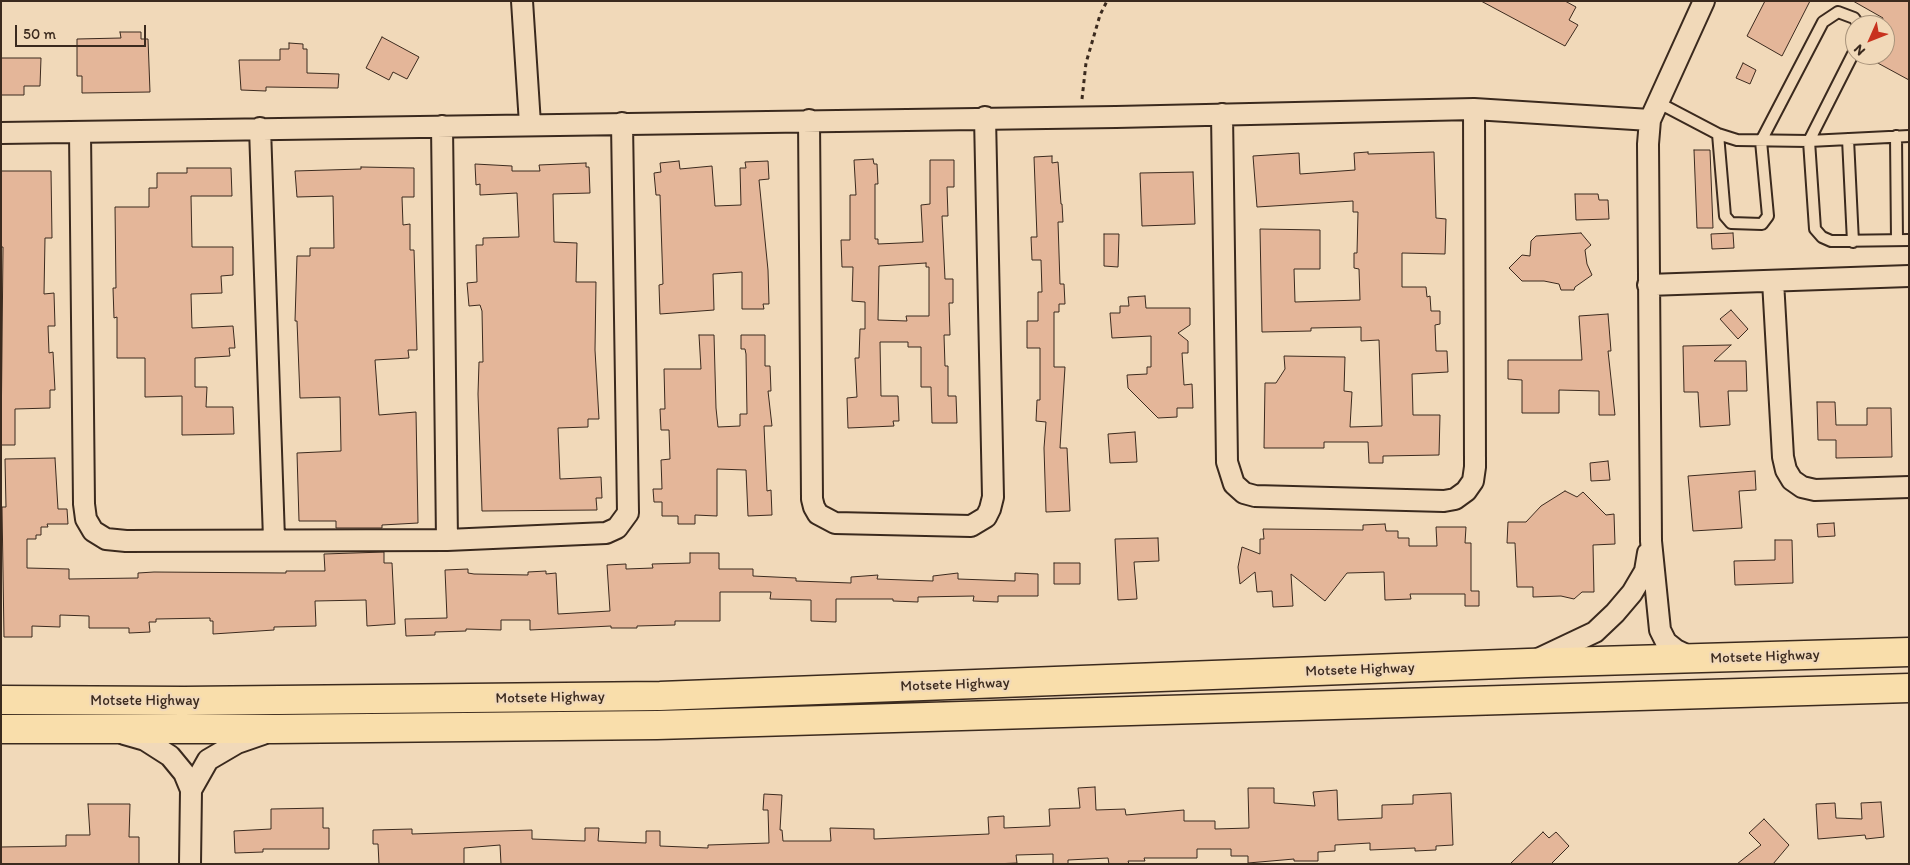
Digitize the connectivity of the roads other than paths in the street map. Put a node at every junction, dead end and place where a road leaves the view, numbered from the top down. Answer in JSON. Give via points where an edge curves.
{"nodes":[{"id":1,"x":522,"y":1,"type":"edge"},
{"id":2,"x":1704,"y":1,"type":"edge"},
{"id":3,"x":1846,"y":15,"type":"edge"},
{"id":4,"x":1847,"y":65,"type":"edge"},
{"id":5,"x":1474,"y":109,"type":"junction"},
{"id":6,"x":1654,"y":111,"type":"junction"},
{"id":7,"x":1222,"y":114,"type":"junction"},
{"id":8,"x":984,"y":118,"type":"junction"},
{"id":9,"x":809,"y":120,"type":"junction"},
{"id":10,"x":622,"y":123,"type":"junction"},
{"id":11,"x":530,"y":124,"type":"junction"},
{"id":12,"x":442,"y":126,"type":"junction"},
{"id":13,"x":260,"y":128,"type":"junction"},
{"id":14,"x":1,"y":132,"type":"edge"},
{"id":15,"x":80,"y":132,"type":"junction"},
{"id":16,"x":1718,"y":134,"type":"junction"},
{"id":17,"x":1896,"y":136,"type":"junction"},
{"id":18,"x":1909,"y":136,"type":"edge"},
{"id":19,"x":1848,"y":139,"type":"junction"},
{"id":20,"x":1761,"y":141,"type":"junction"},
{"id":21,"x":1809,"y":141,"type":"junction"},
{"id":22,"x":1897,"y":240,"type":"junction"},
{"id":23,"x":1909,"y":240,"type":"edge"},
{"id":24,"x":1853,"y":242,"type":"junction"},
{"id":25,"x":1909,"y":276,"type":"edge"},
{"id":26,"x":1773,"y":280,"type":"junction"},
{"id":27,"x":1648,"y":285,"type":"junction"},
{"id":28,"x":1909,"y":487,"type":"edge"},
{"id":29,"x":274,"y":539,"type":"junction"},
{"id":30,"x":447,"y":540,"type":"junction"},
{"id":31,"x":1651,"y":541,"type":"junction"},
{"id":32,"x":1909,"y":652,"type":"edge"},
{"id":33,"x":1696,"y":660,"type":"junction"},
{"id":34,"x":1528,"y":663,"type":"junction"},
{"id":35,"x":1909,"y":688,"type":"edge"},
{"id":36,"x":1,"y":700,"type":"edge"},
{"id":37,"x":1,"y":729,"type":"edge"},
{"id":38,"x":111,"y":730,"type":"junction"},
{"id":39,"x":274,"y":730,"type":"junction"},
{"id":40,"x":191,"y":790,"type":"junction"},
{"id":41,"x":190,"y":864,"type":"edge"}],
"edges":[{"from":1,"to":11,"type":"street"},
{"from":2,"to":6,"type":"street"},
{"from":3,"to":20,"type":"lane","via":[[1838,12],[1823,22]]},
{"from":4,"to":21,"type":"lane"},
{"from":5,"to":6,"type":"street"},
{"from":5,"to":7,"type":"street"},
{"from":5,"to":7,"type":"street","via":[[1475,467],[1466,490],[1455,499],[1444,501],[1255,496],[1244,493],[1234,484],[1227,462]]},
{"from":6,"to":16,"type":"lane"},
{"from":6,"to":27,"type":"street","via":[[1648,144]]},
{"from":7,"to":8,"type":"street"},
{"from":8,"to":9,"type":"street"},
{"from":8,"to":9,"type":"street","via":[[993,497],[986,517],[972,526],[835,523],[818,514],[814,507]]},
{"from":9,"to":10,"type":"street"},
{"from":10,"to":11,"type":"street"},
{"from":10,"to":30,"type":"street","via":[[628,513],[616,528],[606,533]]},
{"from":11,"to":12,"type":"street"},
{"from":12,"to":13,"type":"street"},
{"from":12,"to":30,"type":"street"},
{"from":13,"to":15,"type":"street"},
{"from":13,"to":29,"type":"street"},
{"from":14,"to":15,"type":"street"},
{"from":15,"to":29,"type":"street","via":[[86,519],[93,531],[106,539]]},
{"from":16,"to":20,"type":"lane","via":[[1737,140]]},
{"from":16,"to":20,"type":"lane","via":[[1722,205],[1731,223],[1762,224],[1768,216]]},
{"from":17,"to":18,"type":"lane"},
{"from":17,"to":19,"type":"lane"},
{"from":17,"to":22,"type":"lane"},
{"from":19,"to":21,"type":"lane"},
{"from":19,"to":24,"type":"lane"},
{"from":20,"to":21,"type":"lane"},
{"from":21,"to":24,"type":"lane","via":[[1815,230],[1831,241]]},
{"from":22,"to":23,"type":"lane"},
{"from":22,"to":24,"type":"lane"},
{"from":25,"to":26,"type":"street"},
{"from":26,"to":27,"type":"street"},
{"from":26,"to":28,"type":"street","via":[[1782,457],[1792,480],[1815,490]]},
{"from":27,"to":31,"type":"street"},
{"from":29,"to":30,"type":"street"},
{"from":31,"to":33,"type":"street","via":[[1660,630],[1666,642]]},
{"from":31,"to":34,"type":"street","via":[[1645,571],[1632,594],[1615,613],[1588,636]]},
{"from":32,"to":33,"type":"highway","name":"Motsete Highway"},
{"from":33,"to":34,"type":"highway","name":"Motsete Highway"},
{"from":34,"to":36,"type":"highway","name":"Motsete Highway","via":[[660,696],[184,702]]},
{"from":35,"to":39,"type":"highway","name":"Motsete Highway","via":[[667,725]]},
{"from":37,"to":38,"type":"highway","name":"Motsete Highway"},
{"from":38,"to":39,"type":"highway","name":"Motsete Highway"},
{"from":38,"to":40,"type":"street","via":[[145,740],[170,756],[184,773]]},
{"from":39,"to":40,"type":"street","via":[[237,743],[208,760]]},
{"from":40,"to":41,"type":"street"}]}
